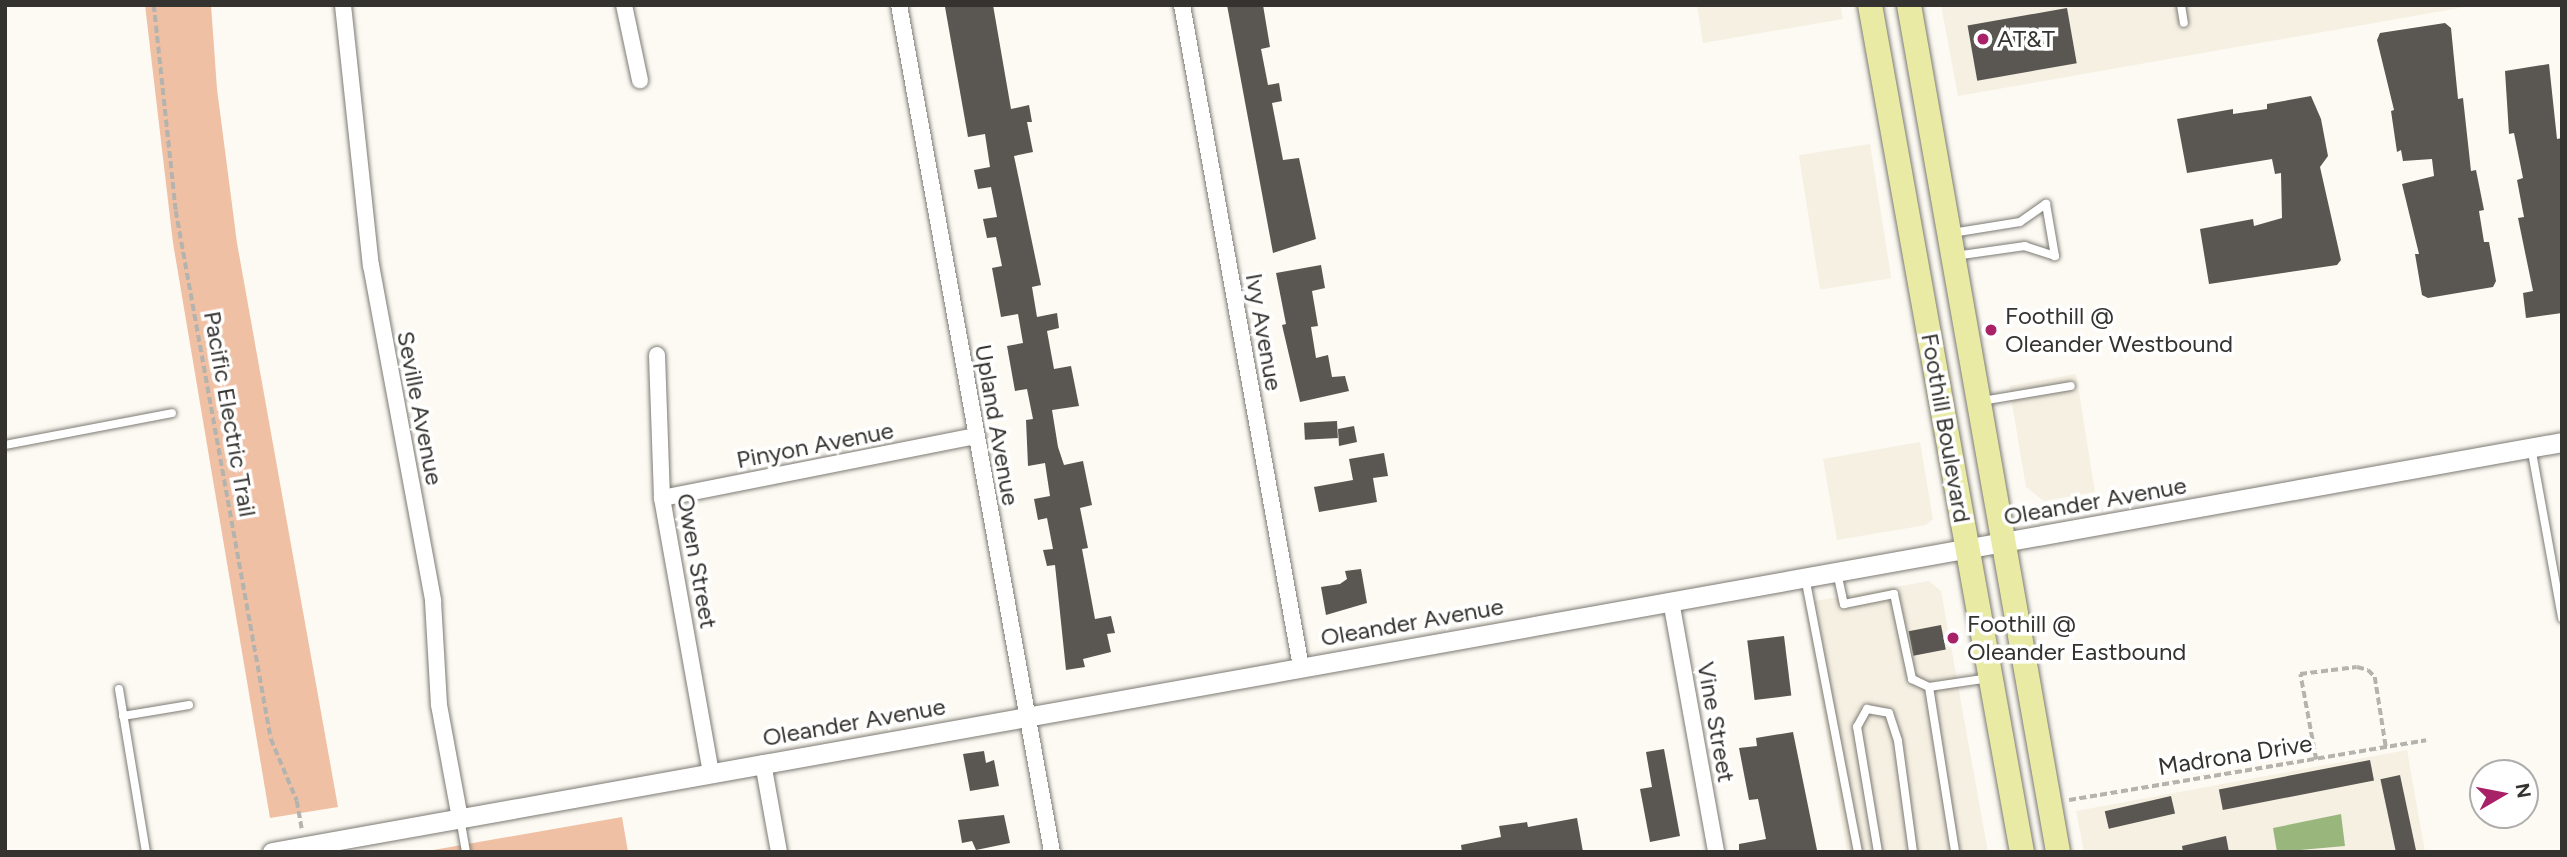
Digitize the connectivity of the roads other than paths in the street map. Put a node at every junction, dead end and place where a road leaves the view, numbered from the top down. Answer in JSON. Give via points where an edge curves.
{"nodes":[{"id":1,"x":343,"y":5,"type":"edge"},
{"id":2,"x":624,"y":5,"type":"edge"},
{"id":3,"x":899,"y":5,"type":"edge"},
{"id":4,"x":1182,"y":5,"type":"edge"},
{"id":5,"x":1870,"y":5,"type":"edge"},
{"id":6,"x":1909,"y":5,"type":"edge"},
{"id":7,"x":2181,"y":5,"type":"edge"},
{"id":8,"x":2184,"y":23,"type":"dead end"},
{"id":9,"x":640,"y":80,"type":"dead end"},
{"id":10,"x":1951,"y":245,"type":"junction"},
{"id":11,"x":657,"y":355,"type":"dead end"},
{"id":12,"x":2071,"y":386,"type":"dead end"},
{"id":13,"x":1979,"y":401,"type":"junction"},
{"id":14,"x":172,"y":413,"type":"dead end"},
{"id":15,"x":976,"y":436,"type":"junction"},
{"id":16,"x":2562,"y":442,"type":"edge"},
{"id":17,"x":5,"y":445,"type":"edge"},
{"id":18,"x":2531,"y":447,"type":"junction"},
{"id":19,"x":662,"y":498,"type":"junction"},
{"id":20,"x":2004,"y":542,"type":"junction"},
{"id":21,"x":1968,"y":548,"type":"junction"},
{"id":22,"x":1837,"y":571,"type":"junction"},
{"id":23,"x":1805,"y":577,"type":"junction"},
{"id":24,"x":1671,"y":601,"type":"junction"},
{"id":25,"x":2562,"y":618,"type":"edge"},
{"id":26,"x":1301,"y":667,"type":"junction"},
{"id":27,"x":1992,"y":677,"type":"junction"},
{"id":28,"x":1929,"y":687,"type":"junction"},
{"id":29,"x":119,"y":689,"type":"dead end"},
{"id":30,"x":189,"y":705,"type":"dead end"},
{"id":31,"x":123,"y":716,"type":"junction"},
{"id":32,"x":1028,"y":716,"type":"junction"},
{"id":33,"x":762,"y":763,"type":"junction"},
{"id":34,"x":711,"y":773,"type":"junction"},
{"id":35,"x":460,"y":818,"type":"junction"},
{"id":36,"x":146,"y":852,"type":"edge"},
{"id":37,"x":272,"y":852,"type":"edge"},
{"id":38,"x":466,"y":852,"type":"edge"},
{"id":39,"x":779,"y":852,"type":"edge"},
{"id":40,"x":1052,"y":852,"type":"edge"},
{"id":41,"x":1716,"y":852,"type":"edge"},
{"id":42,"x":1858,"y":852,"type":"edge"},
{"id":43,"x":1878,"y":852,"type":"edge"},
{"id":44,"x":1913,"y":852,"type":"edge"},
{"id":45,"x":1955,"y":852,"type":"edge"},
{"id":46,"x":2021,"y":852,"type":"edge"},
{"id":47,"x":2058,"y":852,"type":"edge"}],
"edges":[{"from":1,"to":35,"type":"street","name":"Seville Avenue","via":[[371,265],[433,601],[439,705]]},
{"from":2,"to":9,"type":"street"},
{"from":3,"to":15,"type":"street","name":"Upland Avenue"},
{"from":4,"to":26,"type":"street","name":"Ivy Avenue"},
{"from":5,"to":21,"type":"main road","name":"Foothill Boulevard"},
{"from":6,"to":10,"type":"main road","name":"Foothill Boulevard"},
{"from":7,"to":8,"type":"lane"},
{"from":10,"to":10,"type":"lane","via":[[2020,222],[2046,204],[2055,256],[2025,246]]},
{"from":10,"to":13,"type":"main road","name":"Foothill Boulevard"},
{"from":11,"to":19,"type":"street","name":"Owen Street"},
{"from":12,"to":13,"type":"lane"},
{"from":13,"to":20,"type":"main road","name":"Foothill Boulevard"},
{"from":14,"to":17,"type":"lane"},
{"from":15,"to":19,"type":"street","name":"Pinyon Avenue"},
{"from":15,"to":32,"type":"street","name":"Upland Avenue"},
{"from":16,"to":18,"type":"street","name":"Oleander Avenue"},
{"from":18,"to":20,"type":"street","name":"Oleander Avenue"},
{"from":18,"to":25,"type":"lane"},
{"from":19,"to":34,"type":"street","name":"Owen Street"},
{"from":20,"to":21,"type":"street","name":"Oleander Avenue"},
{"from":20,"to":47,"type":"main road","name":"Foothill Boulevard"},
{"from":21,"to":22,"type":"street","name":"Oleander Avenue"},
{"from":21,"to":27,"type":"main road","name":"Foothill Boulevard"},
{"from":22,"to":23,"type":"street","name":"Oleander Avenue"},
{"from":22,"to":28,"type":"lane","via":[[1844,604],[1894,594],[1912,678]]},
{"from":23,"to":24,"type":"street","name":"Oleander Avenue"},
{"from":23,"to":42,"type":"lane"},
{"from":24,"to":26,"type":"street","name":"Oleander Avenue"},
{"from":24,"to":41,"type":"street","name":"Vine Street"},
{"from":26,"to":32,"type":"street","name":"Oleander Avenue"},
{"from":27,"to":28,"type":"lane"},
{"from":27,"to":46,"type":"main road","name":"Foothill Boulevard"},
{"from":28,"to":45,"type":"lane"},
{"from":29,"to":31,"type":"lane"},
{"from":30,"to":31,"type":"lane"},
{"from":31,"to":36,"type":"lane"},
{"from":32,"to":33,"type":"street","name":"Oleander Avenue"},
{"from":32,"to":40,"type":"street","name":"Upland Avenue"},
{"from":33,"to":34,"type":"street","name":"Oleander Avenue"},
{"from":33,"to":39,"type":"street"},
{"from":34,"to":35,"type":"street","name":"Oleander Avenue"},
{"from":35,"to":37,"type":"street","name":"Oleander Avenue"},
{"from":35,"to":38,"type":"lane"},
{"from":43,"to":44,"type":"lane","via":[[1857,727],[1867,709],[1889,713],[1898,741]]}]}
